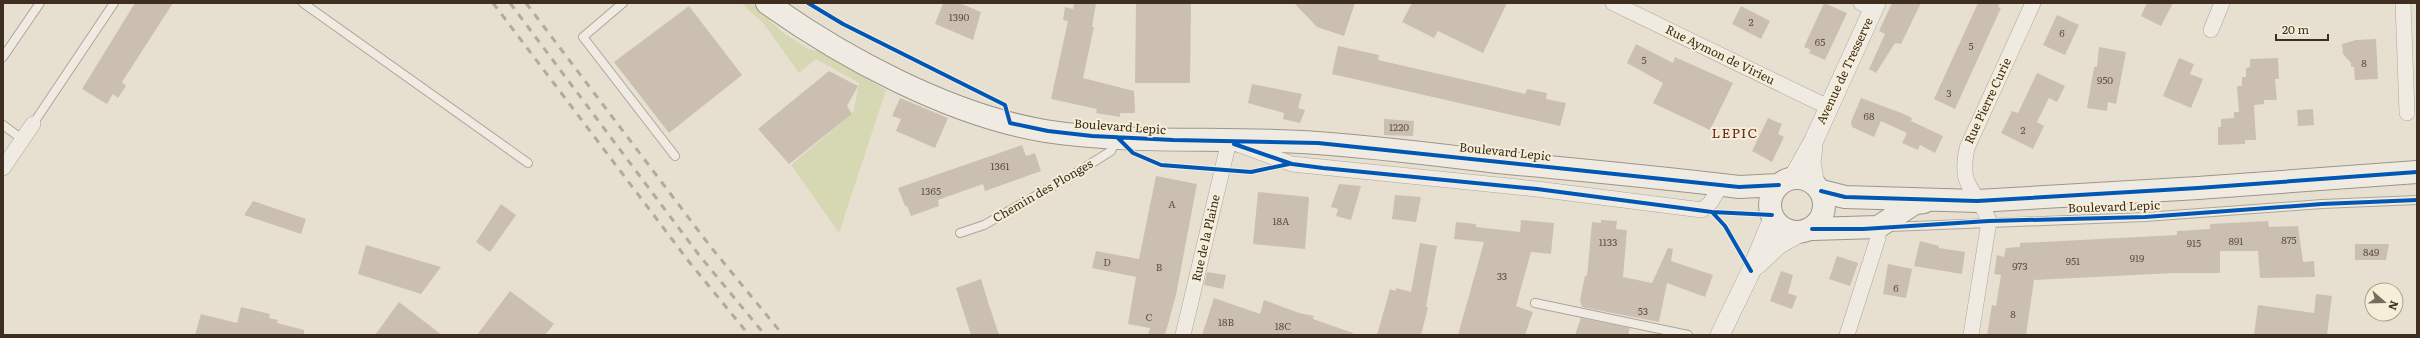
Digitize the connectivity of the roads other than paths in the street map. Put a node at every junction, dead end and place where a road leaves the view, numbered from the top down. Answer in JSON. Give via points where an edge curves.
{"nodes":[{"id":1,"x":40,"y":3,"type":"edge"},
{"id":2,"x":114,"y":3,"type":"edge"},
{"id":3,"x":304,"y":3,"type":"edge"},
{"id":4,"x":623,"y":3,"type":"edge"},
{"id":5,"x":767,"y":3,"type":"edge"},
{"id":6,"x":1612,"y":3,"type":"edge"},
{"id":7,"x":2033,"y":3,"type":"edge"},
{"id":8,"x":2222,"y":3,"type":"edge"},
{"id":9,"x":2403,"y":3,"type":"edge"},
{"id":10,"x":1870,"y":5,"type":"edge"},
{"id":11,"x":2211,"y":30,"type":"dead end"},
{"id":12,"x":3,"y":57,"type":"edge"},
{"id":13,"x":1828,"y":107,"type":"junction"},
{"id":14,"x":2407,"y":113,"type":"dead end"},
{"id":15,"x":32,"y":124,"type":"joint"},
{"id":16,"x":3,"y":125,"type":"edge"},
{"id":17,"x":1117,"y":137,"type":"junction"},
{"id":18,"x":22,"y":139,"type":"junction"},
{"id":19,"x":1814,"y":140,"type":"junction"},
{"id":20,"x":1229,"y":141,"type":"junction"},
{"id":21,"x":675,"y":156,"type":"dead end"},
{"id":22,"x":528,"y":163,"type":"dead end"},
{"id":23,"x":3,"y":168,"type":"edge"},
{"id":24,"x":2417,"y":172,"type":"edge"},
{"id":25,"x":1786,"y":181,"type":"junction"},
{"id":26,"x":1730,"y":186,"type":"junction"},
{"id":27,"x":1818,"y":187,"type":"junction"},
{"id":28,"x":1977,"y":200,"type":"junction"},
{"id":29,"x":2417,"y":200,"type":"edge"},
{"id":30,"x":1931,"y":201,"type":"junction"},
{"id":31,"x":1771,"y":212,"type":"junction"},
{"id":32,"x":1989,"y":222,"type":"junction"},
{"id":33,"x":1878,"y":227,"type":"junction"},
{"id":34,"x":1806,"y":231,"type":"junction"},
{"id":35,"x":960,"y":233,"type":"dead end"},
{"id":36,"x":1751,"y":271,"type":"junction"},
{"id":37,"x":1535,"y":303,"type":"dead end"},
{"id":38,"x":1183,"y":335,"type":"edge"},
{"id":39,"x":1688,"y":335,"type":"edge"},
{"id":40,"x":1720,"y":335,"type":"edge"},
{"id":41,"x":1847,"y":335,"type":"edge"},
{"id":42,"x":1971,"y":335,"type":"edge"}],
"edges":[{"from":1,"to":12,"type":"lane"},
{"from":2,"to":15,"type":"lane"},
{"from":3,"to":22,"type":"lane"},
{"from":4,"to":21,"type":"lane","via":[[583,37]]},
{"from":5,"to":17,"type":"main road","name":"Boulevard Lepic","via":[[862,62],[929,95],[1033,129]]},
{"from":6,"to":13,"type":"street","name":"Rue Aymon de Virieu"},
{"from":7,"to":28,"type":"street","name":"Rue Pierre Curie","via":[[1967,148],[1963,166],[1966,181]]},
{"from":8,"to":11,"type":"street"},
{"from":9,"to":14,"type":"street"},
{"from":10,"to":13,"type":"street","name":"Avenue de Tresserve"},
{"from":13,"to":19,"type":"street","name":"Avenue de Tresserve"},
{"from":15,"to":18,"type":"street"},
{"from":16,"to":18,"type":"lane"},
{"from":17,"to":20,"type":"main road","name":"Boulevard Lepic"},
{"from":17,"to":35,"type":"lane","name":"Chemin des Plonges","via":[[1111,151],[1076,173],[984,225]]},
{"from":18,"to":23,"type":"street"},
{"from":19,"to":25,"type":"street","name":"Avenue de Tresserve"},
{"from":19,"to":27,"type":"street","name":"Avenue de Tresserve","via":[[1811,163]]},
{"from":20,"to":26,"type":"main road","name":"Boulevard Lepic","via":[[1318,143]]},
{"from":20,"to":26,"type":"street","name":"Boulevard Lepic","via":[[1292,164],[1537,189],[1702,210]]},
{"from":20,"to":38,"type":"street","name":"Rue de la Plaine"},
{"from":24,"to":28,"type":"main road","name":"Boulevard Lepic","via":[[2198,188]]},
{"from":25,"to":26,"type":"main road","name":"Boulevard Lepic"},
{"from":25,"to":27,"type":"main road","via":[[1801,178]]},
{"from":25,"to":31,"type":"main road","via":[[1773,191]]},
{"from":26,"to":31,"type":"main road","name":"Boulevard Lepic"},
{"from":27,"to":30,"type":"main road","name":"Boulevard Lepic","via":[[1845,197]]},
{"from":27,"to":34,"type":"main road","via":[[1825,206],[1823,215]]},
{"from":28,"to":30,"type":"main road","name":"Boulevard Lepic"},
{"from":28,"to":32,"type":"street","name":"Rue Pierre Curie","via":[[1984,207]]},
{"from":29,"to":32,"type":"lane","name":"Boulevard Lepic","via":[[2145,217]]},
{"from":30,"to":33,"type":"main road","name":"Boulevard Lepic","via":[[1916,203]]},
{"from":31,"to":34,"type":"main road","via":[[1784,229]]},
{"from":31,"to":36,"type":"street"},
{"from":32,"to":33,"type":"lane","name":"Boulevard Lepic"},
{"from":32,"to":42,"type":"street"},
{"from":33,"to":34,"type":"main road","name":"Boulevard Lepic"},
{"from":33,"to":41,"type":"street","via":[[1878,238]]},
{"from":34,"to":36,"type":"street","via":[[1778,244]]},
{"from":36,"to":40,"type":"street"},
{"from":37,"to":39,"type":"lane"}]}
